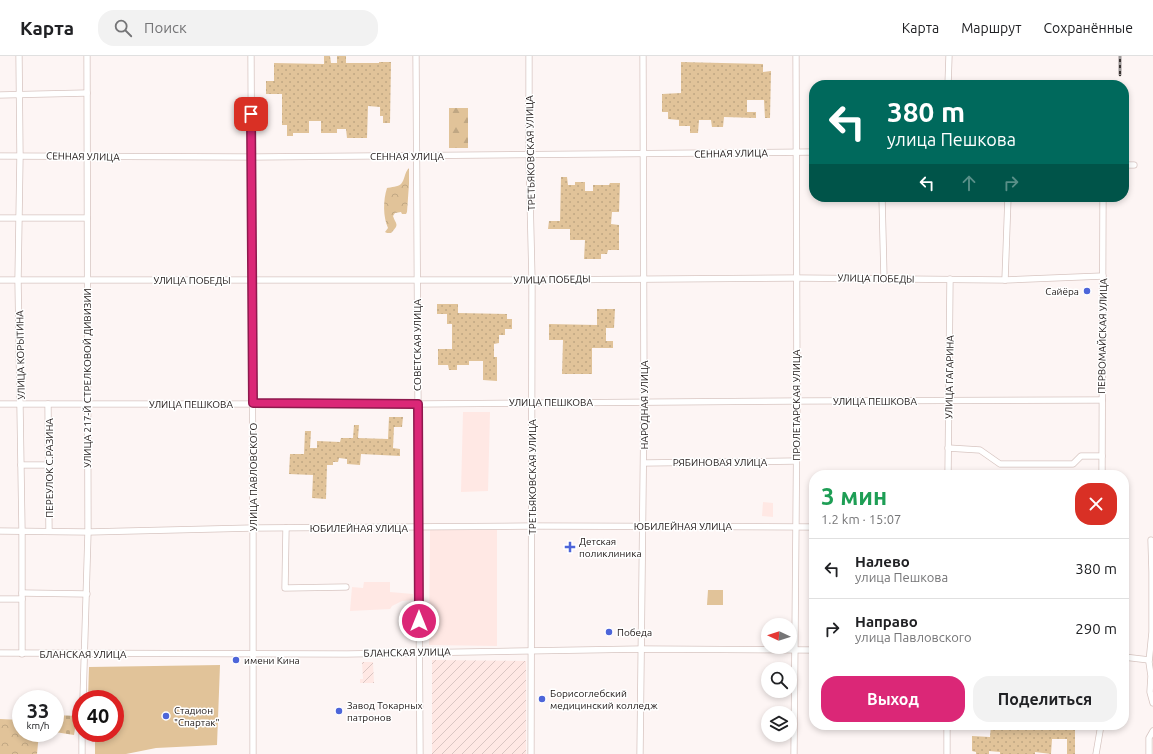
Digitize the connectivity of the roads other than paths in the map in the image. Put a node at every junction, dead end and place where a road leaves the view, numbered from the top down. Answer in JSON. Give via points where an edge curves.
{"nodes":[{"id":1,"x":19,"y":56,"type":"edge"},
{"id":2,"x":87,"y":56,"type":"edge"},
{"id":3,"x":251,"y":56,"type":"edge"},
{"id":4,"x":416,"y":56,"type":"edge"},
{"id":5,"x":529,"y":56,"type":"edge"},
{"id":6,"x":643,"y":56,"type":"edge"},
{"id":7,"x":796,"y":56,"type":"edge"},
{"id":8,"x":949,"y":56,"type":"edge"},
{"id":9,"x":948,"y":80,"type":"edge"},
{"id":10,"x":87,"y":93,"type":"junction"},
{"id":11,"x":0,"y":95,"type":"edge"},
{"id":12,"x":19,"y":95,"type":"junction"},
{"id":13,"x":796,"y":152,"type":"junction"},
{"id":14,"x":809,"y":152,"type":"edge"},
{"id":15,"x":644,"y":154,"type":"junction"},
{"id":16,"x":416,"y":155,"type":"junction"},
{"id":17,"x":529,"y":155,"type":"junction"},
{"id":18,"x":0,"y":156,"type":"edge"},
{"id":19,"x":20,"y":156,"type":"junction"},
{"id":20,"x":87,"y":157,"type":"junction"},
{"id":21,"x":251,"y":157,"type":"junction"},
{"id":22,"x":1129,"y":165,"type":"edge"},
{"id":23,"x":1134,"y":165,"type":"dead end"},
{"id":24,"x":882,"y":202,"type":"edge"},
{"id":25,"x":1008,"y":202,"type":"edge"},
{"id":26,"x":1103,"y":202,"type":"edge"},
{"id":27,"x":0,"y":218,"type":"edge"},
{"id":28,"x":19,"y":218,"type":"junction"},
{"id":29,"x":87,"y":218,"type":"junction"},
{"id":30,"x":1103,"y":276,"type":"junction"},
{"id":31,"x":644,"y":278,"type":"junction"},
{"id":32,"x":796,"y":278,"type":"junction"},
{"id":33,"x":884,"y":278,"type":"junction"},
{"id":34,"x":87,"y":279,"type":"junction"},
{"id":35,"x":417,"y":279,"type":"junction"},
{"id":36,"x":950,"y":279,"type":"junction"},
{"id":37,"x":0,"y":280,"type":"edge"},
{"id":38,"x":18,"y":280,"type":"junction"},
{"id":39,"x":252,"y":280,"type":"junction"},
{"id":40,"x":532,"y":280,"type":"junction"},
{"id":41,"x":1005,"y":280,"type":"junction"},
{"id":42,"x":797,"y":400,"type":"junction"},
{"id":43,"x":1102,"y":400,"type":"junction"},
{"id":44,"x":948,"y":401,"type":"junction"},
{"id":45,"x":532,"y":402,"type":"junction"},
{"id":46,"x":644,"y":402,"type":"junction"},
{"id":47,"x":253,"y":403,"type":"junction"},
{"id":48,"x":0,"y":404,"type":"edge"},
{"id":49,"x":21,"y":404,"type":"junction"},
{"id":50,"x":48,"y":404,"type":"junction"},
{"id":51,"x":88,"y":404,"type":"junction"},
{"id":52,"x":418,"y":404,"type":"junction"},
{"id":53,"x":948,"y":448,"type":"junction"},
{"id":54,"x":1102,"y":456,"type":"junction"},
{"id":55,"x":796,"y":461,"type":"junction"},
{"id":56,"x":644,"y":462,"type":"junction"},
{"id":57,"x":21,"y":465,"type":"junction"},
{"id":58,"x":49,"y":465,"type":"junction"},
{"id":59,"x":948,"y":470,"type":"edge"},
{"id":60,"x":1102,"y":470,"type":"edge"},
{"id":61,"x":532,"y":526,"type":"junction"},
{"id":62,"x":642,"y":526,"type":"junction"},
{"id":63,"x":418,"y":527,"type":"junction"},
{"id":64,"x":795,"y":527,"type":"junction"},
{"id":65,"x":809,"y":527,"type":"edge"},
{"id":66,"x":253,"y":528,"type":"junction"},
{"id":67,"x":286,"y":528,"type":"junction"},
{"id":68,"x":0,"y":531,"type":"edge"},
{"id":69,"x":22,"y":531,"type":"junction"},
{"id":70,"x":49,"y":531,"type":"junction"},
{"id":71,"x":88,"y":532,"type":"junction"},
{"id":72,"x":1151,"y":540,"type":"dead end"},
{"id":73,"x":346,"y":587,"type":"dead end"},
{"id":74,"x":87,"y":594,"type":"junction"},
{"id":75,"x":22,"y":596,"type":"junction"},
{"id":76,"x":0,"y":599,"type":"edge"},
{"id":77,"x":796,"y":618,"type":"edge"},
{"id":78,"x":642,"y":649,"type":"junction"},
{"id":79,"x":532,"y":650,"type":"junction"},
{"id":80,"x":761,"y":650,"type":"edge"},
{"id":81,"x":797,"y":650,"type":"edge"},
{"id":82,"x":809,"y":650,"type":"edge"},
{"id":83,"x":419,"y":652,"type":"junction"},
{"id":84,"x":0,"y":653,"type":"edge"},
{"id":85,"x":254,"y":653,"type":"junction"},
{"id":86,"x":22,"y":654,"type":"junction"},
{"id":87,"x":85,"y":654,"type":"junction"},
{"id":88,"x":796,"y":654,"type":"edge"},
{"id":89,"x":1129,"y":656,"type":"edge"},
{"id":90,"x":1149,"y":660,"type":"junction"},
{"id":91,"x":84,"y":690,"type":"edge"},
{"id":92,"x":1153,"y":703,"type":"edge"},
{"id":93,"x":947,"y":730,"type":"edge"},
{"id":94,"x":1100,"y":730,"type":"edge"},
{"id":95,"x":1153,"y":731,"type":"edge"},
{"id":96,"x":82,"y":742,"type":"edge"},
{"id":97,"x":82,"y":754,"type":"edge"},
{"id":98,"x":253,"y":754,"type":"edge"},
{"id":99,"x":420,"y":754,"type":"edge"},
{"id":100,"x":531,"y":754,"type":"edge"},
{"id":101,"x":640,"y":754,"type":"edge"},
{"id":102,"x":794,"y":754,"type":"edge"},
{"id":103,"x":947,"y":754,"type":"edge"},
{"id":104,"x":1096,"y":754,"type":"edge"},
{"id":105,"x":1149,"y":754,"type":"edge"}],
"edges":[{"from":1,"to":12,"type":"street","name":"УЛИЦА КОРЫТИНА"},
{"from":2,"to":10,"type":"street","name":"УЛИЦА 217-Й СТРЕЛКОВОЙ ДИВИЗИИ"},
{"from":3,"to":21,"type":"street","name":"УЛИЦА ПАВЛОВСКОГО"},
{"from":4,"to":16,"type":"street","name":"СОВЕТСКАЯ УЛИЦА"},
{"from":5,"to":17,"type":"street","name":"ТРЕТЬЯКОВСКАЯ УЛИЦА"},
{"from":6,"to":15,"type":"street","name":"НАРОДНАЯ УЛИЦА"},
{"from":7,"to":13,"type":"street","name":"ПРОЛЕТАРСКАЯ УЛИЦА"},
{"from":8,"to":9,"type":"street"},
{"from":10,"to":12,"type":"street"},
{"from":10,"to":20,"type":"street","name":"УЛИЦА 217-Й СТРЕЛКОВОЙ ДИВИЗИИ"},
{"from":11,"to":12,"type":"street"},
{"from":12,"to":19,"type":"street","name":"УЛИЦА КОРЫТИНА"},
{"from":13,"to":14,"type":"street","name":"СЕННАЯ УЛИЦА"},
{"from":13,"to":15,"type":"street","name":"СЕННАЯ УЛИЦА"},
{"from":13,"to":32,"type":"street","name":"ПРОЛЕТАРСКАЯ УЛИЦА"},
{"from":15,"to":17,"type":"street","name":"СЕННАЯ УЛИЦА"},
{"from":15,"to":31,"type":"street","name":"НАРОДНАЯ УЛИЦА"},
{"from":16,"to":17,"type":"street","name":"СЕННАЯ УЛИЦА"},
{"from":16,"to":21,"type":"street","name":"СЕННАЯ УЛИЦА"},
{"from":16,"to":35,"type":"street","name":"СОВЕТСКАЯ УЛИЦА"},
{"from":17,"to":40,"type":"street","name":"ТРЕТЬЯКОВСКАЯ УЛИЦА"},
{"from":18,"to":19,"type":"street","name":"СЕННАЯ УЛИЦА"},
{"from":19,"to":20,"type":"street","name":"СЕННАЯ УЛИЦА"},
{"from":19,"to":28,"type":"street","name":"УЛИЦА КОРЫТИНА"},
{"from":20,"to":21,"type":"street","name":"СЕННАЯ УЛИЦА"},
{"from":20,"to":29,"type":"street","name":"УЛИЦА 217-Й СТРЕЛКОВОЙ ДИВИЗИИ"},
{"from":21,"to":39,"type":"street","name":"УЛИЦА ПАВЛОВСКОГО"},
{"from":22,"to":23,"type":"street"},
{"from":24,"to":33,"type":"street"},
{"from":25,"to":41,"type":"street"},
{"from":26,"to":30,"type":"street","name":"ПЕРВОМАЙСКАЯ УЛИЦА"},
{"from":27,"to":28,"type":"street"},
{"from":28,"to":29,"type":"street"},
{"from":28,"to":38,"type":"street","name":"УЛИЦА КОРЫТИНА"},
{"from":29,"to":34,"type":"street","name":"УЛИЦА 217-Й СТРЕЛКОВОЙ ДИВИЗИИ"},
{"from":30,"to":41,"type":"street","name":"УЛИЦА ПОБЕДЫ"},
{"from":30,"to":43,"type":"street","name":"ПЕРВОМАЙСКАЯ УЛИЦА"},
{"from":31,"to":32,"type":"street","name":"УЛИЦА ПОБЕДЫ"},
{"from":31,"to":40,"type":"street","name":"УЛИЦА ПОБЕДЫ"},
{"from":31,"to":46,"type":"street","name":"НАРОДНАЯ УЛИЦА"},
{"from":32,"to":33,"type":"street","name":"УЛИЦА ПОБЕДЫ"},
{"from":32,"to":42,"type":"street","name":"ПРОЛЕТАРСКАЯ УЛИЦА"},
{"from":33,"to":36,"type":"street","name":"УЛИЦА ПОБЕДЫ"},
{"from":34,"to":38,"type":"street","name":"УЛИЦА ПОБЕДЫ"},
{"from":34,"to":39,"type":"street","name":"УЛИЦА ПОБЕДЫ"},
{"from":34,"to":51,"type":"street","name":"УЛИЦА 217-Й СТРЕЛКОВОЙ ДИВИЗИИ"},
{"from":35,"to":39,"type":"street","name":"УЛИЦА ПОБЕДЫ"},
{"from":35,"to":40,"type":"street","name":"УЛИЦА ПОБЕДЫ"},
{"from":35,"to":52,"type":"street","name":"СОВЕТСКАЯ УЛИЦА"},
{"from":36,"to":41,"type":"street","name":"УЛИЦА ПОБЕДЫ"},
{"from":36,"to":44,"type":"street","name":"УЛИЦА ГАГАРИНА"},
{"from":37,"to":38,"type":"street","name":"УЛИЦА ПОБЕДЫ"},
{"from":38,"to":49,"type":"street","name":"УЛИЦА КОРЫТИНА"},
{"from":39,"to":47,"type":"street","name":"УЛИЦА ПАВЛОВСКОГО"},
{"from":40,"to":45,"type":"street","name":"ТРЕТЬЯКОВСКАЯ УЛИЦА"},
{"from":42,"to":44,"type":"street","name":"УЛИЦА ПЕШКОВА"},
{"from":42,"to":46,"type":"street","name":"УЛИЦА ПЕШКОВА"},
{"from":42,"to":55,"type":"street","name":"ПРОЛЕТАРСКАЯ УЛИЦА"},
{"from":43,"to":44,"type":"street","name":"УЛИЦА ПЕШКОВА"},
{"from":43,"to":54,"type":"street","name":"ПЕРВОМАЙСКАЯ УЛИЦА"},
{"from":44,"to":53,"type":"street","name":"УЛИЦА ГАГАРИНА"},
{"from":45,"to":46,"type":"street","name":"УЛИЦА ПЕШКОВА"},
{"from":45,"to":52,"type":"street","name":"УЛИЦА ПЕШКОВА"},
{"from":45,"to":61,"type":"street","name":"ТРЕТЬЯКОВСКАЯ УЛИЦА"},
{"from":46,"to":56,"type":"street","name":"НАРОДНАЯ УЛИЦА"},
{"from":47,"to":51,"type":"street","name":"УЛИЦА ПЕШКОВА"},
{"from":47,"to":52,"type":"street","name":"УЛИЦА ПЕШКОВА"},
{"from":47,"to":66,"type":"street","name":"УЛИЦА ПАВЛОВСКОГО"},
{"from":48,"to":49,"type":"street","name":"УЛИЦА ПЕШКОВА"},
{"from":49,"to":50,"type":"street","name":"УЛИЦА ПЕШКОВА"},
{"from":49,"to":57,"type":"street","name":"УЛИЦА КОРЫТИНА"},
{"from":50,"to":51,"type":"street","name":"УЛИЦА ПЕШКОВА"},
{"from":50,"to":58,"type":"street","name":"ПЕРЕУЛОК С.РАЗИНА"},
{"from":51,"to":71,"type":"street","name":"УЛИЦА 217-Й СТРЕЛКОВОЙ ДИВИЗИИ"},
{"from":52,"to":63,"type":"street","name":"СОВЕТСКАЯ УЛИЦА"},
{"from":53,"to":54,"type":"street","via":[[980,450],[1000,464],[1073,464],[1081,456]]},
{"from":53,"to":59,"type":"street","name":"УЛИЦА ГАГАРИНА"},
{"from":54,"to":60,"type":"street","name":"ПЕРВОМАЙСКАЯ УЛИЦА"},
{"from":55,"to":56,"type":"street","name":"РЯБИНОВАЯ УЛИЦА"},
{"from":55,"to":64,"type":"street","name":"ПРОЛЕТАРСКАЯ УЛИЦА"},
{"from":56,"to":62,"type":"street","name":"НАРОДНАЯ УЛИЦА"},
{"from":57,"to":58,"type":"street"},
{"from":57,"to":69,"type":"street","name":"УЛИЦА КОРЫТИНА"},
{"from":58,"to":70,"type":"street","name":"ПЕРЕУЛОК С.РАЗИНА"},
{"from":61,"to":62,"type":"street","name":"ЮБИЛЕЙНАЯ УЛИЦА"},
{"from":61,"to":63,"type":"street","name":"ЮБИЛЕЙНАЯ УЛИЦА"},
{"from":61,"to":79,"type":"street","name":"ТРЕТЬЯКОВСКАЯ УЛИЦА"},
{"from":62,"to":64,"type":"street","name":"ЮБИЛЕЙНАЯ УЛИЦА"},
{"from":62,"to":78,"type":"street","name":"НАРОДНАЯ УЛИЦА"},
{"from":63,"to":67,"type":"street","name":"ЮБИЛЕЙНАЯ УЛИЦА"},
{"from":63,"to":83,"type":"street","name":"СОВЕТСКАЯ УЛИЦА"},
{"from":64,"to":65,"type":"street","name":"ЮБИЛЕЙНАЯ УЛИЦА"},
{"from":64,"to":77,"type":"street","name":"ПРОЛЕТАРСКАЯ УЛИЦА"},
{"from":66,"to":67,"type":"street","name":"ЮБИЛЕЙНАЯ УЛИЦА"},
{"from":66,"to":71,"type":"street","name":"ЮБИЛЕЙНАЯ УЛИЦА"},
{"from":66,"to":85,"type":"street","name":"УЛИЦА ПАВЛОВСКОГО"},
{"from":67,"to":73,"type":"street","via":[[285,588]]},
{"from":68,"to":69,"type":"street","name":"ЮБИЛЕЙНАЯ УЛИЦА"},
{"from":69,"to":70,"type":"street","name":"ЮБИЛЕЙНАЯ УЛИЦА"},
{"from":69,"to":75,"type":"street","name":"УЛИЦА КОРЫТИНА"},
{"from":70,"to":71,"type":"street","name":"ЮБИЛЕЙНАЯ УЛИЦА"},
{"from":71,"to":74,"type":"street","name":"УЛИЦА 217-Й СТРЕЛКОВОЙ ДИВИЗИИ"},
{"from":72,"to":90,"type":"street","via":[[1152,611]]},
{"from":74,"to":75,"type":"street"},
{"from":74,"to":87,"type":"street","name":"УЛИЦА 217-Й СТРЕЛКОВОЙ ДИВИЗИИ"},
{"from":75,"to":76,"type":"street"},
{"from":75,"to":86,"type":"street","name":"УЛИЦА КОРЫТИНА"},
{"from":78,"to":79,"type":"street","name":"БЛАНСКАЯ УЛИЦА"},
{"from":78,"to":80,"type":"street","name":"БЛАНСКАЯ УЛИЦА"},
{"from":78,"to":101,"type":"street","name":"НАРОДНАЯ УЛИЦА"},
{"from":79,"to":83,"type":"street","name":"БЛАНСКАЯ УЛИЦА"},
{"from":79,"to":100,"type":"street","name":"ТРЕТЬЯКОВСКАЯ УЛИЦА"},
{"from":81,"to":82,"type":"street","name":"БЛАНСКАЯ УЛИЦА"},
{"from":83,"to":85,"type":"street","name":"БЛАНСКАЯ УЛИЦА"},
{"from":83,"to":99,"type":"street","name":"СОВЕТСКАЯ УЛИЦА"},
{"from":84,"to":86,"type":"street","name":"БЛАНСКАЯ УЛИЦА"},
{"from":85,"to":87,"type":"street","name":"БЛАНСКАЯ УЛИЦА"},
{"from":85,"to":98,"type":"street","name":"УЛИЦА ПАВЛОВСКОГО"},
{"from":86,"to":87,"type":"street","name":"БЛАНСКАЯ УЛИЦА"},
{"from":87,"to":91,"type":"street","name":"УЛИЦА 217-Й СТРЕЛКОВОЙ ДИВИЗИИ"},
{"from":88,"to":102,"type":"street","name":"ПРОЛЕТАРСКАЯ УЛИЦА"},
{"from":89,"to":90,"type":"street"},
{"from":90,"to":92,"type":"street"},
{"from":93,"to":103,"type":"street"},
{"from":94,"to":104,"type":"street"},
{"from":95,"to":105,"type":"street","via":[[1149,738]]},
{"from":96,"to":97,"type":"street"}]}
